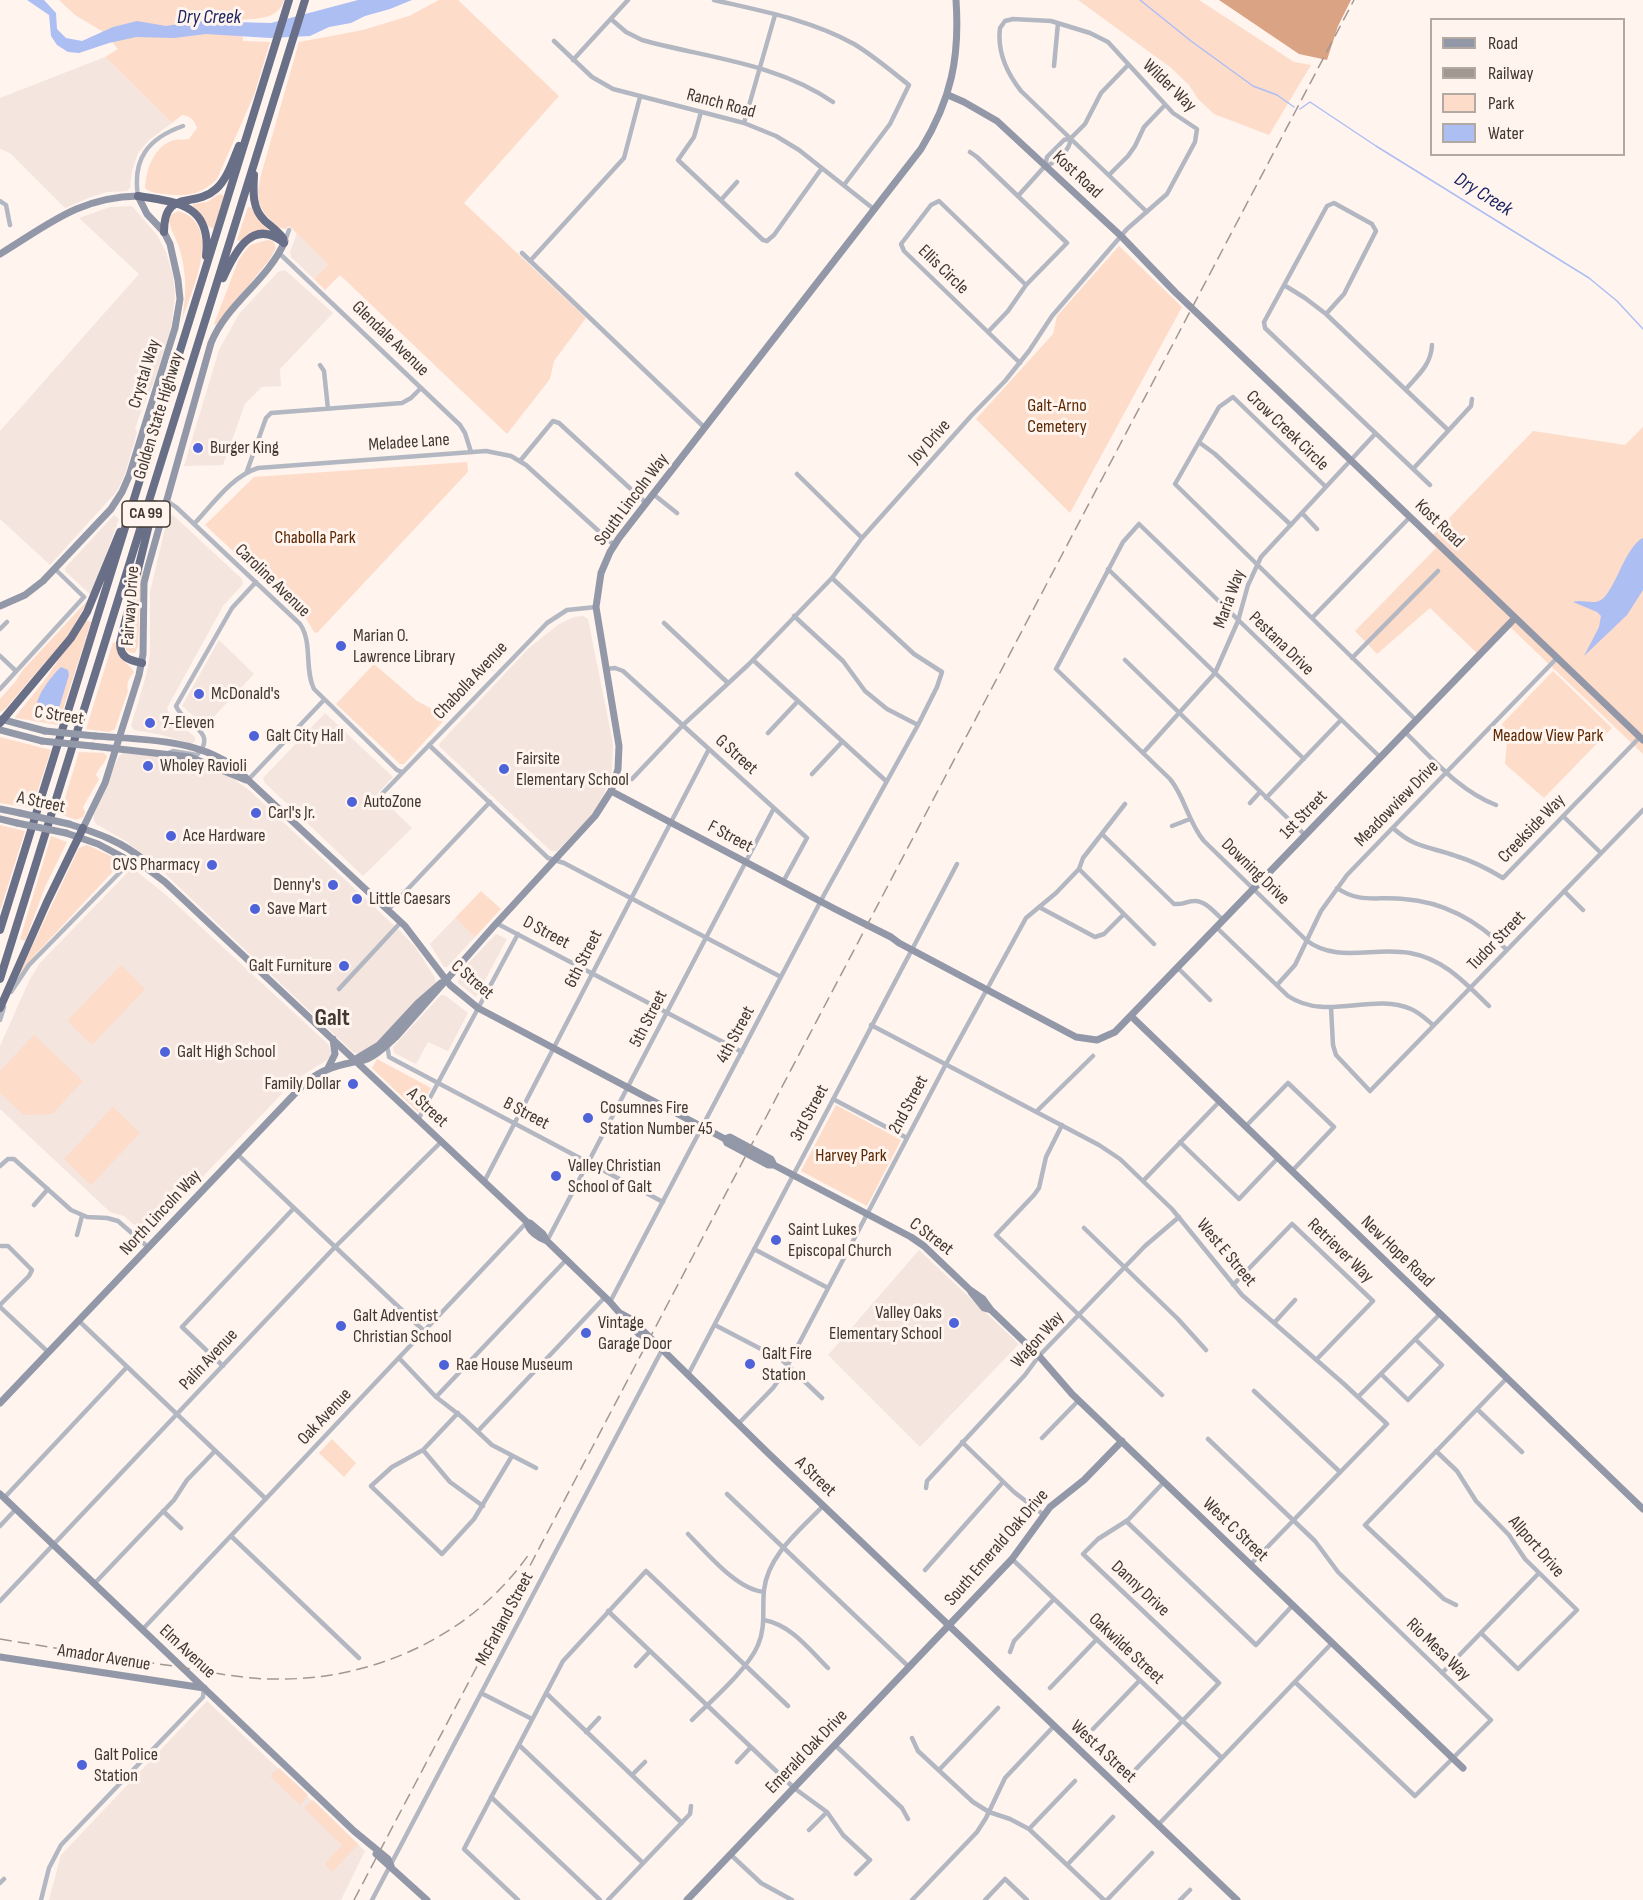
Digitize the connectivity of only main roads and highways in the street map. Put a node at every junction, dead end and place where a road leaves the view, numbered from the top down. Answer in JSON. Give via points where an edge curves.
{"nodes":[{"id":1,"x":288,"y":2,"type":"edge"},
{"id":2,"x":304,"y":3,"type":"edge"},
{"id":3,"x":254,"y":116,"type":"junction"},
{"id":4,"x":256,"y":156,"type":"junction"},
{"id":5,"x":138,"y":196,"type":"road end"},
{"id":6,"x":177,"y":202,"type":"junction"},
{"id":7,"x":164,"y":232,"type":"road end"},
{"id":8,"x":203,"y":277,"type":"junction"},
{"id":9,"x":209,"y":309,"type":"junction"},
{"id":10,"x":169,"y":442,"type":"junction"},
{"id":11,"x":138,"y":487,"type":"junction"},
{"id":12,"x":142,"y":663,"type":"road end"},
{"id":13,"x":1,"y":720,"type":"edge"},
{"id":14,"x":83,"y":828,"type":"road end"},
{"id":15,"x":0,"y":930,"type":"edge"},
{"id":16,"x":0,"y":979,"type":"edge"},
{"id":17,"x":0,"y":1008,"type":"edge"}],
"edges":[{"from":1,"to":3,"type":"highway","name":"Golden State Highway","number":"CA 99"},
{"from":2,"to":4,"type":"highway","name":"Golden State Highway","number":"CA 99"},
{"from":3,"to":6,"type":"highway","via":[[220,184],[203,196]]},
{"from":3,"to":8,"type":"highway","name":"Golden State Highway","number":"CA 99"},
{"from":4,"to":9,"type":"highway","name":"Golden State Highway","number":"CA 99"},
{"from":4,"to":9,"type":"highway","via":[[255,206],[284,242],[264,234],[242,244]]},
{"from":5,"to":6,"type":"highway"},
{"from":6,"to":7,"type":"highway","via":[[164,219]]},
{"from":6,"to":8,"type":"highway","via":[[196,214],[206,231]]},
{"from":8,"to":11,"type":"highway","name":"Golden State Highway","number":"CA 99"},
{"from":9,"to":10,"type":"highway","name":"Golden State Highway","number":"CA 99"},
{"from":10,"to":12,"type":"highway","via":[[120,643],[126,658]]},
{"from":10,"to":16,"type":"highway","name":"Golden State Highway","number":"CA 99"},
{"from":11,"to":13,"type":"highway","via":[[87,612],[52,662]]},
{"from":11,"to":15,"type":"highway","name":"Golden State Highway","number":"CA 99"},
{"from":14,"to":17,"type":"highway"}]}
